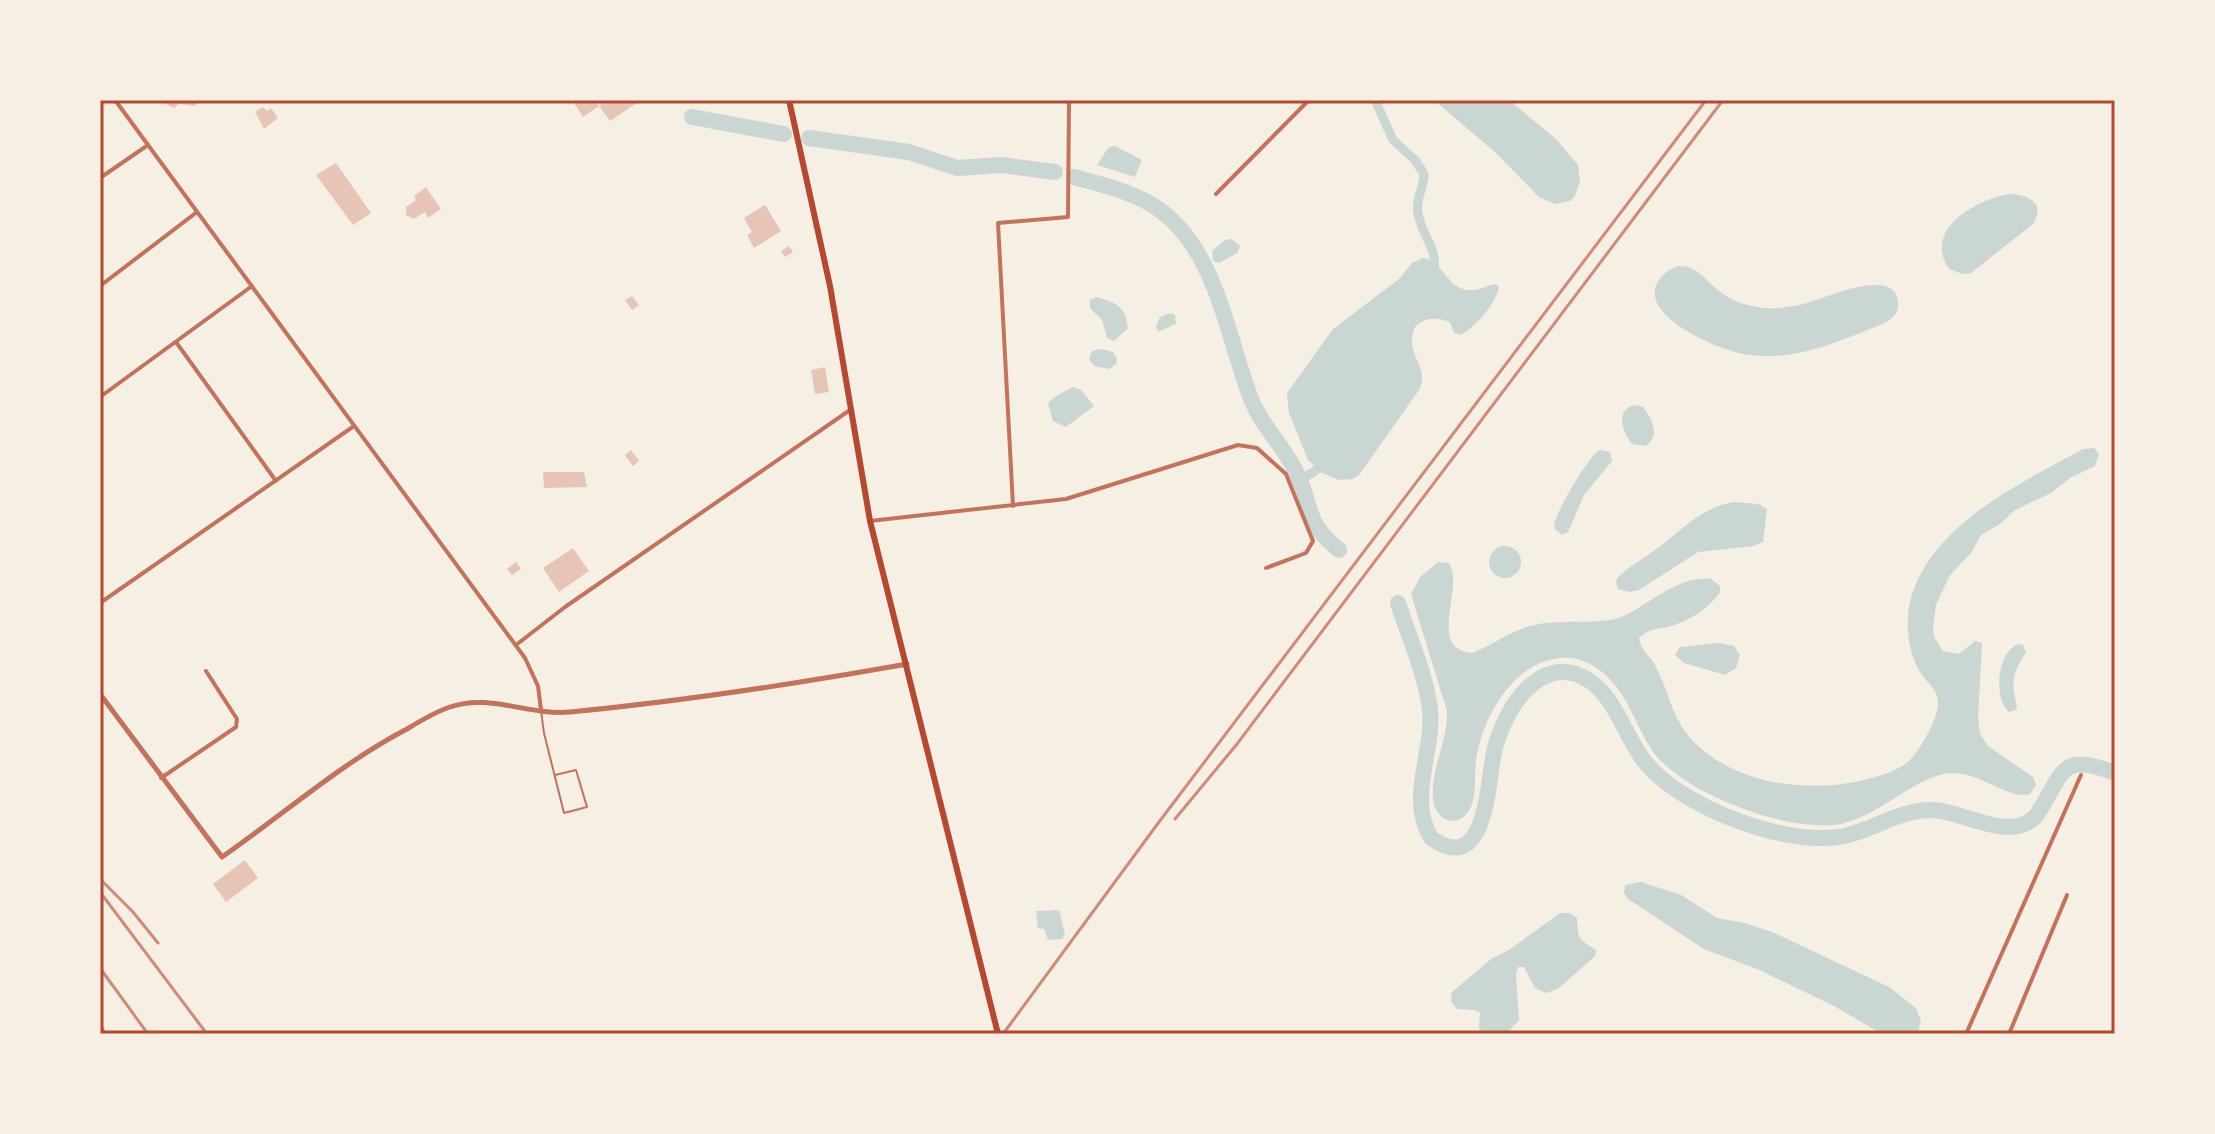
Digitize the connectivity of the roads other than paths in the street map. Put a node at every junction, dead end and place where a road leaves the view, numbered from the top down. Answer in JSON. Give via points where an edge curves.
{"nodes":[{"id":1,"x":115,"y":100,"type":"edge"},
{"id":2,"x":789,"y":100,"type":"edge"},
{"id":3,"x":1069,"y":100,"type":"edge"},
{"id":4,"x":1309,"y":100,"type":"edge"},
{"id":5,"x":148,"y":145,"type":"junction"},
{"id":6,"x":100,"y":178,"type":"edge"},
{"id":7,"x":1216,"y":194,"type":"dead end"},
{"id":8,"x":197,"y":212,"type":"junction"},
{"id":9,"x":100,"y":286,"type":"edge"},
{"id":10,"x":252,"y":286,"type":"junction"},
{"id":11,"x":176,"y":342,"type":"junction"},
{"id":12,"x":100,"y":397,"type":"edge"},
{"id":13,"x":850,"y":410,"type":"junction"},
{"id":14,"x":354,"y":426,"type":"junction"},
{"id":15,"x":276,"y":481,"type":"junction"},
{"id":16,"x":1013,"y":506,"type":"junction"},
{"id":17,"x":870,"y":521,"type":"junction"},
{"id":18,"x":1266,"y":568,"type":"dead end"},
{"id":19,"x":100,"y":603,"type":"edge"},
{"id":20,"x":516,"y":645,"type":"junction"},
{"id":21,"x":907,"y":664,"type":"junction"},
{"id":22,"x":206,"y":671,"type":"dead end"},
{"id":23,"x":100,"y":694,"type":"edge"},
{"id":24,"x":541,"y":710,"type":"junction"},
{"id":25,"x":555,"y":775,"type":"junction"},
{"id":26,"x":2081,"y":775,"type":"dead end"},
{"id":27,"x":161,"y":778,"type":"junction"},
{"id":28,"x":2067,"y":895,"type":"dead end"},
{"id":29,"x":998,"y":1034,"type":"edge"},
{"id":30,"x":1966,"y":1034,"type":"edge"},
{"id":31,"x":2009,"y":1034,"type":"edge"}],
"edges":[{"from":1,"to":5,"type":"street"},
{"from":2,"to":13,"type":"main road","via":[[830,286]]},
{"from":3,"to":16,"type":"street","via":[[1068,217],[998,223]]},
{"from":4,"to":7,"type":"street"},
{"from":5,"to":6,"type":"street"},
{"from":5,"to":8,"type":"street"},
{"from":8,"to":9,"type":"street"},
{"from":8,"to":10,"type":"street"},
{"from":10,"to":11,"type":"street"},
{"from":10,"to":14,"type":"street"},
{"from":11,"to":12,"type":"street"},
{"from":11,"to":15,"type":"street"},
{"from":13,"to":17,"type":"main road"},
{"from":13,"to":20,"type":"street"},
{"from":14,"to":15,"type":"street"},
{"from":14,"to":20,"type":"street"},
{"from":15,"to":19,"type":"street"},
{"from":16,"to":17,"type":"street"},
{"from":16,"to":18,"type":"street","via":[[1066,499],[1238,445],[1257,448],[1286,474],[1313,541],[1306,553]]},
{"from":17,"to":21,"type":"main road"},
{"from":20,"to":24,"type":"street","via":[[535,678]]},
{"from":21,"to":24,"type":"street","via":[[734,693],[567,712]]},
{"from":21,"to":29,"type":"main road"},
{"from":22,"to":27,"type":"street","via":[[237,719],[236,727]]},
{"from":23,"to":27,"type":"street"},
{"from":24,"to":25,"type":"lane"},
{"from":24,"to":27,"type":"street","via":[[495,702],[451,706],[347,764],[222,857]]},
{"from":25,"to":25,"type":"lane","via":[[576,770],[587,807],[564,813]]},
{"from":26,"to":30,"type":"street"},
{"from":28,"to":31,"type":"street"}]}
